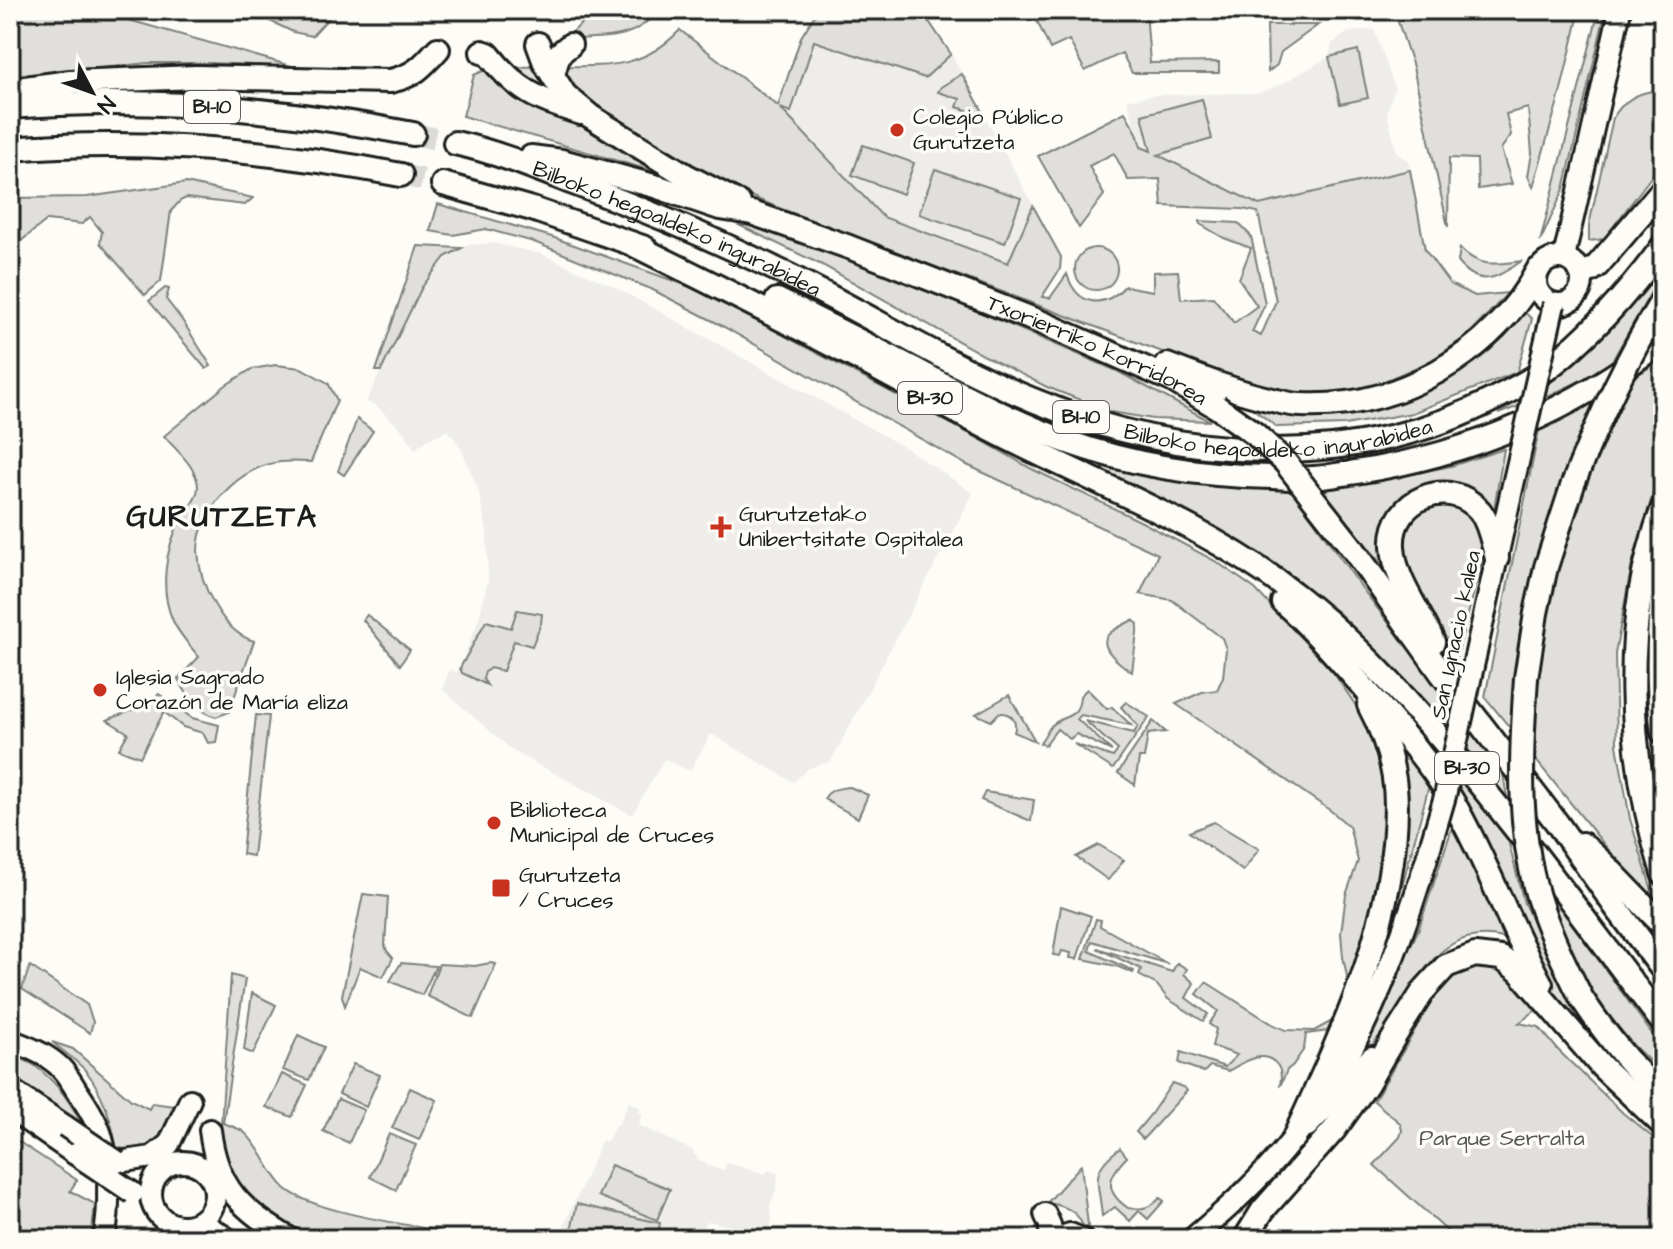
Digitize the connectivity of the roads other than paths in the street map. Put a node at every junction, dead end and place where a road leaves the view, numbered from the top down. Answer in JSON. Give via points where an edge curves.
{"nodes":[{"id":1,"x":1620,"y":10,"type":"edge"},
{"id":2,"x":538,"y":44,"type":"dead end"},
{"id":3,"x":570,"y":45,"type":"dead end"},
{"id":4,"x":438,"y":49,"type":"dead end"},
{"id":5,"x":482,"y":52,"type":"dead end"},
{"id":6,"x":553,"y":74,"type":"junction"},
{"id":7,"x":10,"y":90,"type":"edge"},
{"id":8,"x":10,"y":107,"type":"edge"},
{"id":9,"x":590,"y":116,"type":"junction"},
{"id":10,"x":413,"y":134,"type":"tunnel mouth"},
{"id":11,"x":455,"y":143,"type":"tunnel mouth"},
{"id":12,"x":10,"y":149,"type":"edge"},
{"id":13,"x":483,"y":149,"type":"junction"},
{"id":14,"x":401,"y":175,"type":"tunnel mouth"},
{"id":15,"x":443,"y":184,"type":"tunnel mouth"},
{"id":16,"x":1663,"y":189,"type":"edge"},
{"id":17,"x":752,"y":213,"type":"junction"},
{"id":18,"x":630,"y":243,"type":"junction"},
{"id":19,"x":1663,"y":246,"type":"edge"},
{"id":20,"x":1572,"y":264,"type":"junction"},
{"id":21,"x":1538,"y":270,"type":"junction"},
{"id":22,"x":1663,"y":299,"type":"edge"},
{"id":23,"x":1554,"y":304,"type":"junction"},
{"id":24,"x":1045,"y":324,"type":"junction"},
{"id":25,"x":1663,"y":339,"type":"edge"},
{"id":26,"x":1663,"y":508,"type":"edge"},
{"id":27,"x":1231,"y":551,"type":"junction"},
{"id":28,"x":1497,"y":558,"type":"junction"},
{"id":29,"x":1663,"y":583,"type":"edge"},
{"id":30,"x":1442,"y":674,"type":"junction"},
{"id":31,"x":1352,"y":675,"type":"junction"},
{"id":32,"x":1663,"y":732,"type":"edge"},
{"id":33,"x":1557,"y":823,"type":"junction"},
{"id":34,"x":1663,"y":873,"type":"edge"},
{"id":35,"x":1663,"y":925,"type":"edge"},
{"id":36,"x":1663,"y":970,"type":"edge"},
{"id":37,"x":1562,"y":1022,"type":"junction"},
{"id":38,"x":1663,"y":1023,"type":"edge"},
{"id":39,"x":1396,"y":1034,"type":"junction"},
{"id":40,"x":10,"y":1040,"type":"edge"},
{"id":41,"x":10,"y":1089,"type":"edge"},
{"id":42,"x":1663,"y":1096,"type":"edge"},
{"id":43,"x":10,"y":1109,"type":"edge"},
{"id":44,"x":1663,"y":1125,"type":"edge"},
{"id":45,"x":1287,"y":1146,"type":"junction"},
{"id":46,"x":118,"y":1162,"type":"junction"},
{"id":47,"x":177,"y":1162,"type":"junction"},
{"id":48,"x":207,"y":1172,"type":"junction"},
{"id":49,"x":145,"y":1192,"type":"junction"},
{"id":50,"x":215,"y":1201,"type":"junction"},
{"id":51,"x":1045,"y":1214,"type":"dead end"},
{"id":52,"x":201,"y":1222,"type":"junction"},
{"id":53,"x":10,"y":1234,"type":"edge"},
{"id":54,"x":1194,"y":1236,"type":"edge"},
{"id":55,"x":15,"y":1239,"type":"edge"},
{"id":56,"x":104,"y":1239,"type":"edge"},
{"id":57,"x":228,"y":1239,"type":"edge"},
{"id":58,"x":288,"y":1239,"type":"edge"},
{"id":59,"x":1053,"y":1239,"type":"edge"},
{"id":60,"x":1082,"y":1239,"type":"edge"},
{"id":61,"x":1238,"y":1239,"type":"edge"},
{"id":62,"x":1245,"y":1239,"type":"edge"}],
"edges":[{"from":1,"to":20,"type":"main road","via":[[1575,208]]},
{"from":2,"to":6,"type":"highway"},
{"from":3,"to":6,"type":"highway","via":[[559,54]]},
{"from":4,"to":7,"type":"highway","via":[[417,72],[390,81],[196,77]]},
{"from":5,"to":9,"type":"highway","via":[[537,98]]},
{"from":6,"to":9,"type":"highway","via":[[565,95]]},
{"from":8,"to":10,"type":"highway","number":"BI-10","via":[[206,106]]},
{"from":9,"to":17,"type":"highway"},
{"from":11,"to":13,"type":"highway","name":"Bilboko hegoaldeko ingurabidea","number":"BI-10"},
{"from":12,"to":14,"type":"highway","number":"BI-10","via":[[204,148]]},
{"from":13,"to":17,"type":"highway","name":"Txorierriko korridorea","number":"BI-30","via":[[562,161]]},
{"from":13,"to":19,"type":"highway","name":"Bilboko hegoaldeko ingurabidea","number":"BI-10","via":[[707,236],[1033,400],[1126,431],[1232,448],[1306,451],[1359,444],[1429,427],[1481,406],[1547,370],[1604,318]]},
{"from":15,"to":18,"type":"highway","name":"Bilboko hegoaldeko ingurabidea","number":"BI-10"},
{"from":16,"to":20,"type":"highway","via":[[1597,266],[1585,272]]},
{"from":17,"to":24,"type":"highway","name":"Txorierriko korridorea","number":"BI-30"},
{"from":18,"to":25,"type":"highway","name":"Bilboko hegoaldeko ingurabidea","number":"BI-10","via":[[761,293],[977,403],[1066,441],[1136,461],[1235,477],[1314,478],[1461,448],[1553,411],[1628,367]]},
{"from":18,"to":27,"type":"highway","number":"BI-30"},
{"from":20,"to":21,"type":"main road","via":[[1548,260]]},
{"from":20,"to":23,"type":"main road","via":[[1582,285],[1579,293],[1567,303]]},
{"from":21,"to":23,"type":"main road","via":[[1539,293]]},
{"from":21,"to":24,"type":"highway","via":[[1506,317],[1454,362],[1399,390],[1347,404],[1300,406],[1247,394],[1087,331]]},
{"from":22,"to":42,"type":"highway","bridge":true,"via":[[1610,394],[1546,567],[1526,678],[1522,756],[1529,855],[1550,932],[1601,1027]]},
{"from":23,"to":28,"type":"main road","name":"San Ignacio kalea","bridge":true},
{"from":24,"to":30,"type":"highway","name":"Txorierriko korridorea","number":"BI-30","bridge":true,"via":[[1172,380],[1255,434],[1285,462],[1353,549]]},
{"from":26,"to":34,"type":"highway","via":[[1643,586],[1633,680],[1642,796]]},
{"from":27,"to":31,"type":"highway"},
{"from":27,"to":38,"type":"highway","number":"BI-30","via":[[1297,596],[1399,691],[1505,814]]},
{"from":28,"to":30,"type":"highway","via":[[1479,511],[1459,497],[1420,498],[1399,516],[1393,531],[1395,561],[1439,656]]},
{"from":28,"to":45,"type":"main road","name":"San Ignacio kalea","bridge":true,"via":[[1445,796],[1396,952],[1337,1076]]},
{"from":29,"to":32,"type":"highway","via":[[1658,635]]},
{"from":30,"to":33,"type":"highway","name":"Txorierriko korridorea","number":"BI-30"},
{"from":31,"to":37,"type":"highway","via":[[1424,758],[1451,799]]},
{"from":31,"to":45,"type":"highway","via":[[1388,751],[1397,804],[1393,852],[1386,893],[1343,1029]]},
{"from":33,"to":35,"type":"highway"},
{"from":33,"to":36,"type":"highway","name":"Txorierriko korridorea","number":"BI-30"},
{"from":37,"to":39,"type":"highway","via":[[1519,971],[1501,958],[1475,955],[1446,966]]},
{"from":37,"to":44,"type":"highway"},
{"from":39,"to":45,"type":"highway"},
{"from":39,"to":62,"type":"highway","via":[[1334,1130],[1263,1210]]},
{"from":40,"to":56,"type":"main road","via":[[55,1062],[101,1135],[108,1179]]},
{"from":41,"to":46,"type":"main road","bridge":true},
{"from":43,"to":49,"type":"main road","bridge":true,"via":[[75,1154]]},
{"from":45,"to":54,"type":"main road","name":"San Ignacio kalea"},
{"from":45,"to":61,"type":"main road"},
{"from":46,"to":47,"type":"main road","via":[[152,1157],[169,1144],[190,1100]]},
{"from":46,"to":49,"type":"main road"},
{"from":47,"to":48,"type":"main road"},
{"from":47,"to":49,"type":"main road","via":[[159,1173]]},
{"from":48,"to":50,"type":"main road"},
{"from":48,"to":58,"type":"main road","via":[[211,1140],[224,1180],[240,1204]]},
{"from":49,"to":52,"type":"main road","via":[[169,1224]]},
{"from":50,"to":52,"type":"main road"},
{"from":50,"to":58,"type":"main road","via":[[271,1237]]},
{"from":51,"to":59,"type":"main road"},
{"from":52,"to":57,"type":"main road"},
{"from":53,"to":55,"type":"main road"},
{"from":59,"to":60,"type":"main road","via":[[1070,1234]]}]}
